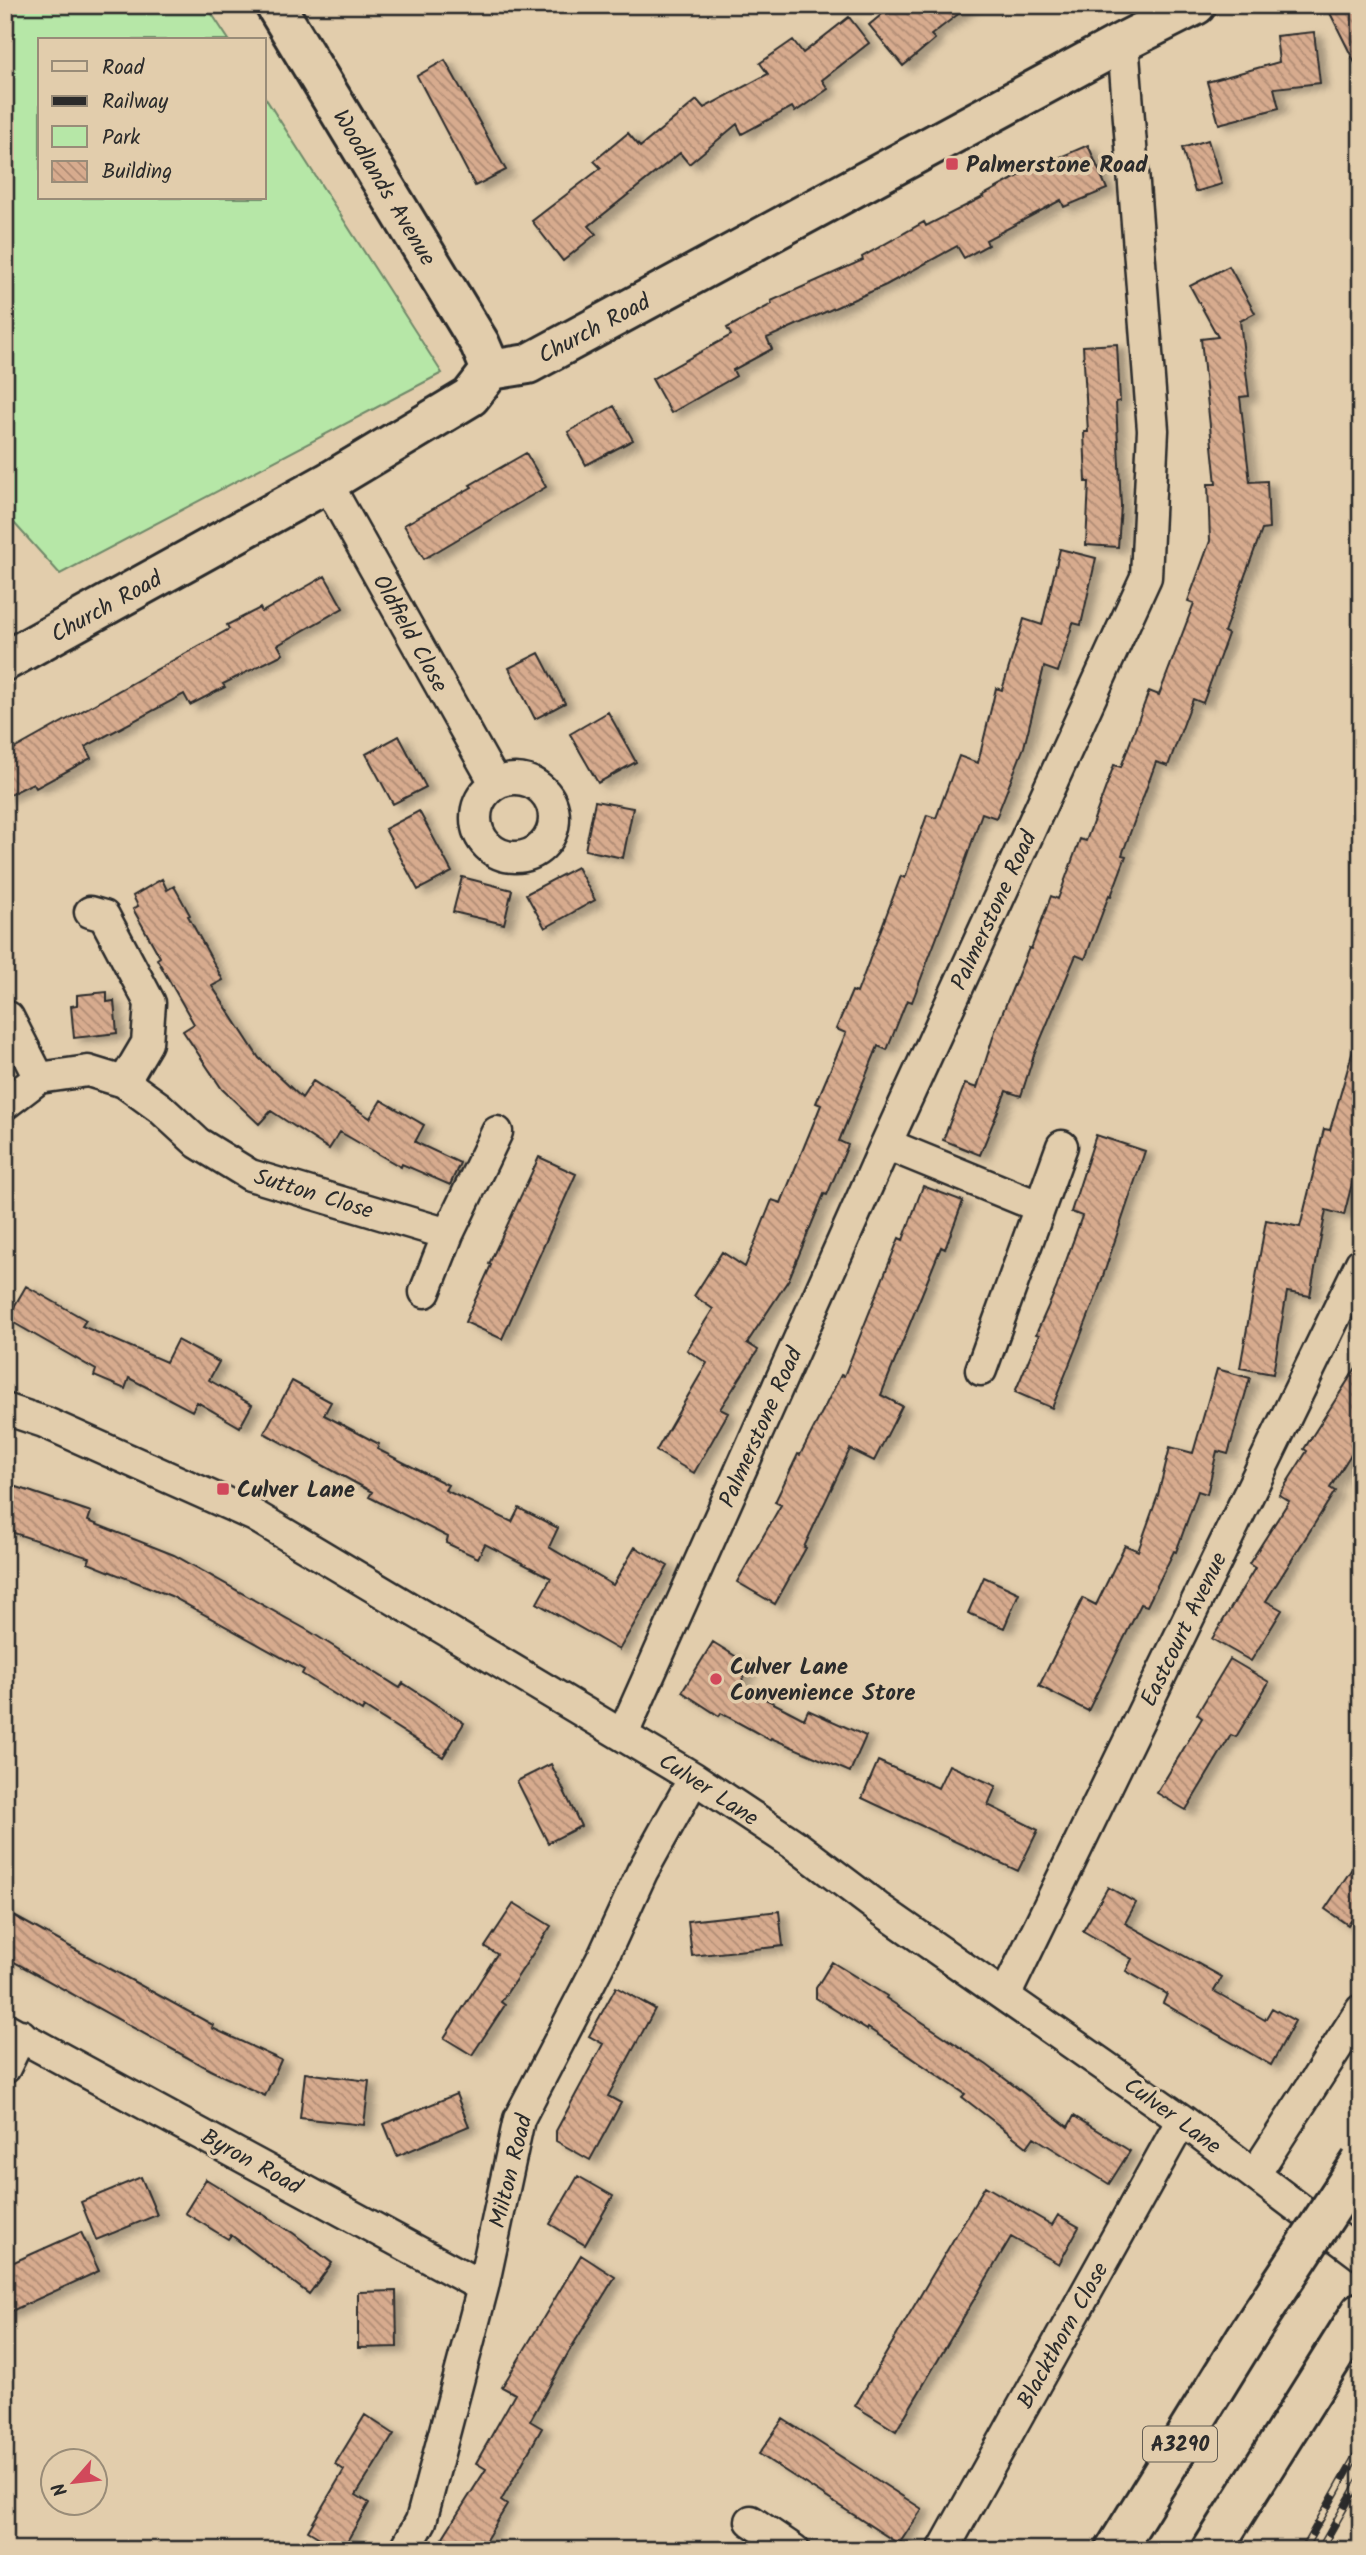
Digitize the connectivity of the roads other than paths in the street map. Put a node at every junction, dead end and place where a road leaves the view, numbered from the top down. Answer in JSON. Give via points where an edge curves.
{"nodes":[{"id":1,"x":275,"y":5,"type":"edge"},
{"id":2,"x":1196,"y":5,"type":"edge"},
{"id":3,"x":1123,"y":42,"type":"junction"},
{"id":4,"x":491,"y":370,"type":"junction"},
{"id":5,"x":327,"y":483,"type":"junction"},
{"id":6,"x":5,"y":661,"type":"edge"},
{"id":7,"x":495,"y":783,"type":"dead end"},
{"id":8,"x":90,"y":912,"type":"dead end"},
{"id":9,"x":8,"y":1017,"type":"dead end"},
{"id":10,"x":38,"y":1078,"type":"junction"},
{"id":11,"x":124,"y":1082,"type":"junction"},
{"id":12,"x":5,"y":1104,"type":"edge"},
{"id":13,"x":497,"y":1132,"type":"dead end"},
{"id":14,"x":886,"y":1144,"type":"junction"},
{"id":15,"x":1062,"y":1146,"type":"dead end"},
{"id":16,"x":1040,"y":1207,"type":"junction"},
{"id":17,"x":448,"y":1234,"type":"junction"},
{"id":18,"x":1361,"y":1263,"type":"edge"},
{"id":19,"x":425,"y":1292,"type":"dead end"},
{"id":20,"x":981,"y":1370,"type":"dead end"},
{"id":21,"x":5,"y":1409,"type":"edge"},
{"id":22,"x":623,"y":1734,"type":"junction"},
{"id":23,"x":694,"y":1778,"type":"junction"},
{"id":24,"x":1005,"y":1996,"type":"junction"},
{"id":25,"x":1361,"y":2010,"type":"edge"},
{"id":26,"x":13,"y":2032,"type":"edge"},
{"id":27,"x":5,"y":2068,"type":"edge"},
{"id":28,"x":1182,"y":2120,"type":"junction"},
{"id":29,"x":1361,"y":2162,"type":"edge"},
{"id":30,"x":1255,"y":2174,"type":"junction"},
{"id":31,"x":1361,"y":2255,"type":"edge"},
{"id":32,"x":482,"y":2287,"type":"junction"},
{"id":33,"x":1361,"y":2312,"type":"edge"},
{"id":34,"x":751,"y":2521,"type":"dead end"},
{"id":35,"x":405,"y":2550,"type":"edge"},
{"id":36,"x":794,"y":2550,"type":"edge"},
{"id":37,"x":943,"y":2550,"type":"edge"},
{"id":38,"x":1115,"y":2550,"type":"edge"},
{"id":39,"x":1212,"y":2550,"type":"edge"}],
"edges":[{"from":1,"to":4,"type":"main road","name":"Woodlands Avenue","via":[[480,344]]},
{"from":2,"to":3,"type":"main road","name":"Church Road"},
{"from":3,"to":4,"type":"main road","name":"Church Road","via":[[528,363]]},
{"from":3,"to":14,"type":"street","name":"Palmerstone Road","via":[[1153,430],[1146,577]]},
{"from":4,"to":5,"type":"main road","name":"Church Road","via":[[470,397]]},
{"from":5,"to":6,"type":"main road","name":"Church Road"},
{"from":5,"to":7,"type":"street","name":"Oldfield Close"},
{"from":8,"to":11,"type":"street","via":[[104,916],[150,1003],[146,1042]]},
{"from":9,"to":10,"type":"street"},
{"from":10,"to":11,"type":"street","name":"Sutton Close","via":[[88,1071]]},
{"from":10,"to":12,"type":"street"},
{"from":11,"to":17,"type":"street","name":"Sutton Close","via":[[198,1143],[250,1175]]},
{"from":13,"to":17,"type":"street"},
{"from":14,"to":16,"type":"street"},
{"from":14,"to":22,"type":"street","name":"Palmerstone Road"},
{"from":15,"to":16,"type":"street"},
{"from":16,"to":20,"type":"street"},
{"from":17,"to":19,"type":"street"},
{"from":18,"to":24,"type":"street","name":"Eastcourt Avenue"},
{"from":21,"to":22,"type":"street","name":"Culver Lane","via":[[256,1516]]},
{"from":22,"to":23,"type":"street","name":"Culver Lane"},
{"from":23,"to":24,"type":"street","name":"Culver Lane"},
{"from":23,"to":32,"type":"street","name":"Milton Road","via":[[519,2119]]},
{"from":24,"to":28,"type":"street","name":"Culver Lane"},
{"from":25,"to":30,"type":"street"},
{"from":26,"to":27,"type":"street","name":"Byron Road"},
{"from":26,"to":32,"type":"street","name":"Byron Road"},
{"from":28,"to":30,"type":"street","name":"Culver Lane"},
{"from":28,"to":37,"type":"street","name":"Blackthorn Close"},
{"from":29,"to":38,"type":"main road","number":"A3290","bridge":true},
{"from":30,"to":31,"type":"street","name":"Culver Lane"},
{"from":32,"to":35,"type":"street","name":"Milton Road","via":[[421,2521]]},
{"from":33,"to":39,"type":"main road"},
{"from":34,"to":36,"type":"street"}]}
